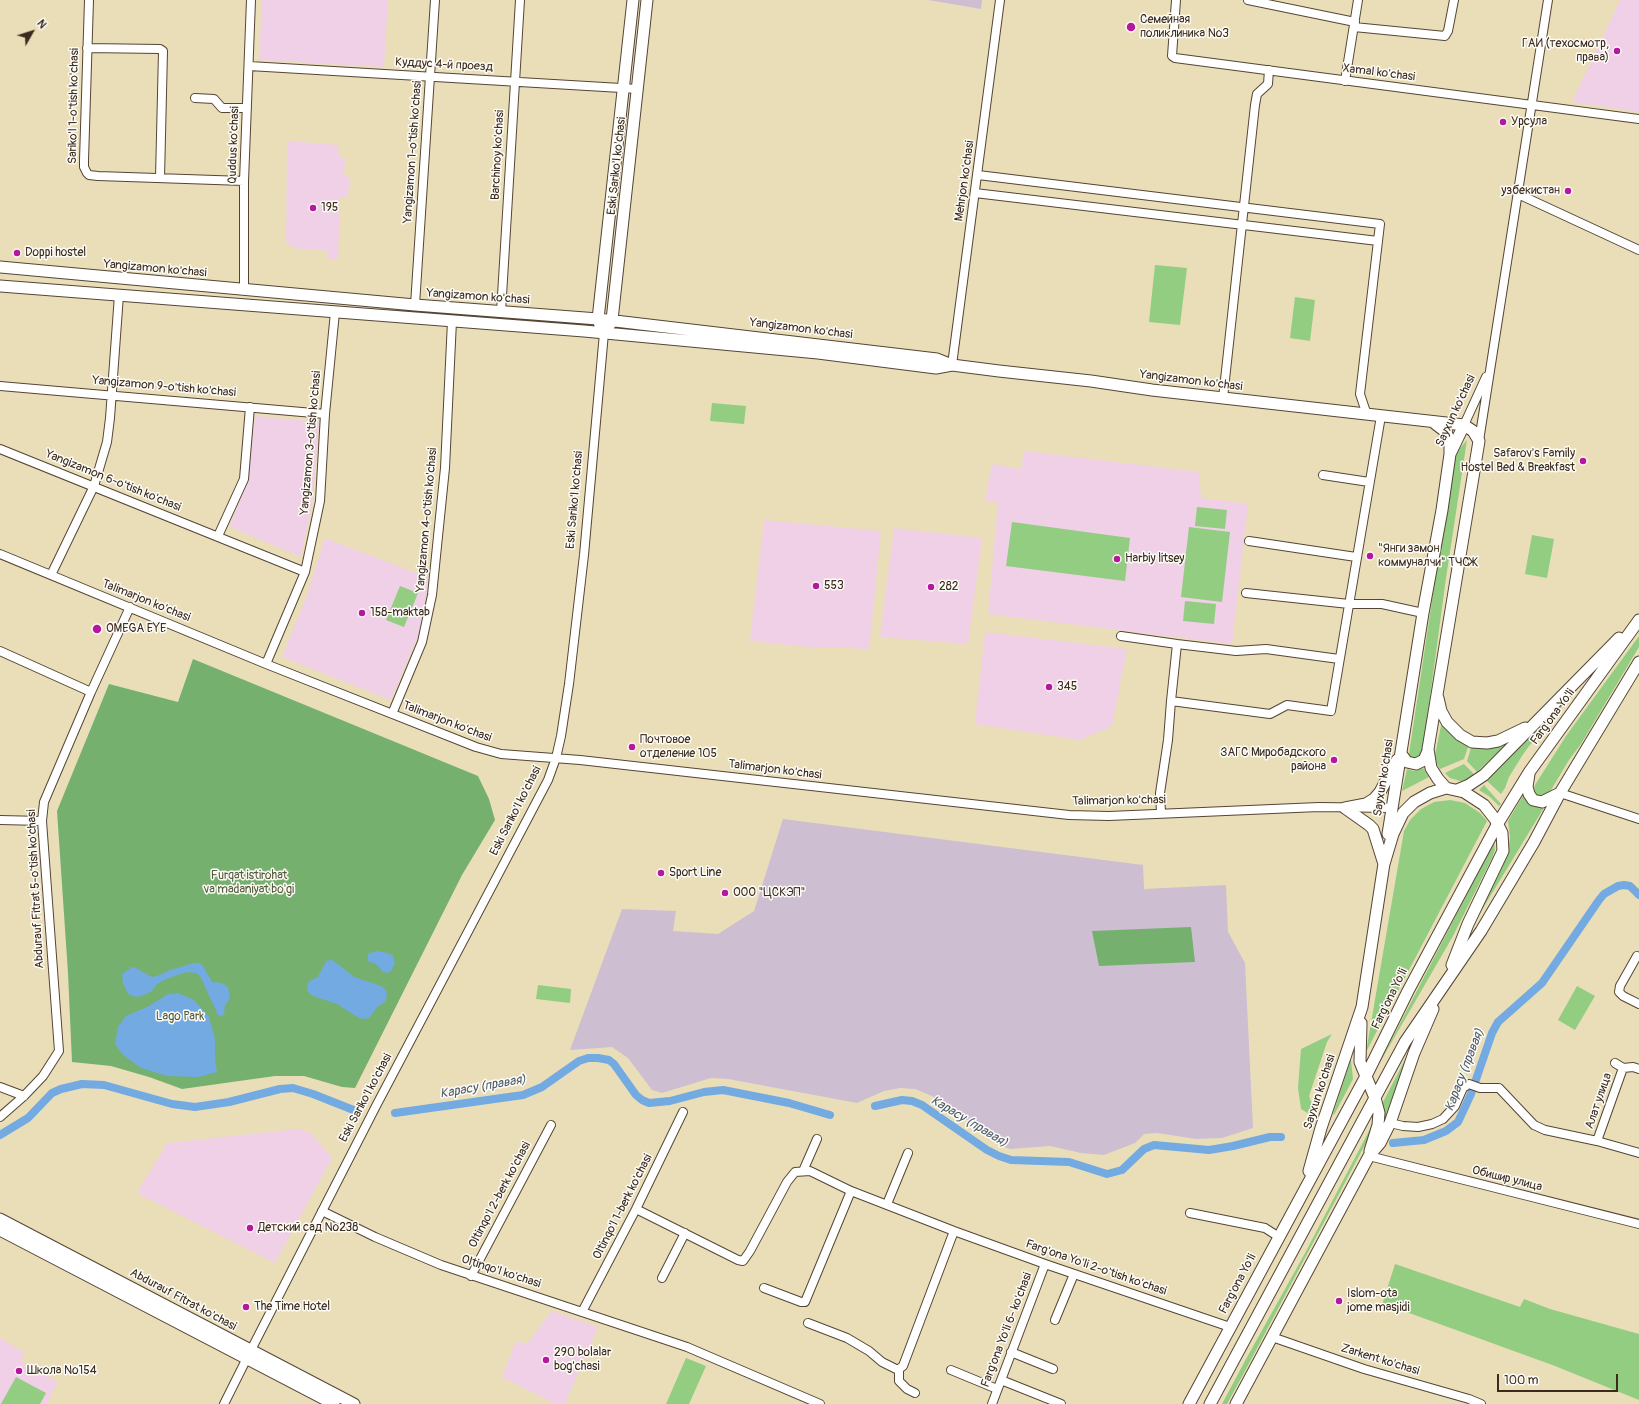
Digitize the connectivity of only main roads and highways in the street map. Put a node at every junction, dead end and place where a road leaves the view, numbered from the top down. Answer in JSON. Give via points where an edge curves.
{"nodes":[{"id":1,"x":633,"y":0,"type":"edge"},
{"id":2,"x":647,"y":0,"type":"edge"},
{"id":3,"x":0,"y":267,"type":"edge"},
{"id":4,"x":0,"y":286,"type":"edge"},
{"id":5,"x":244,"y":290,"type":"junction"},
{"id":6,"x":243,"y":305,"type":"junction"},
{"id":7,"x":598,"y":319,"type":"junction"},
{"id":8,"x":612,"y":320,"type":"junction"},
{"id":9,"x":604,"y":333,"type":"junction"},
{"id":10,"x":952,"y":365,"type":"junction"},
{"id":11,"x":1426,"y":420,"type":"junction"},
{"id":12,"x":1464,"y":425,"type":"junction"},
{"id":13,"x":1450,"y":454,"type":"junction"},
{"id":14,"x":1639,"y":619,"type":"edge"},
{"id":15,"x":1639,"y":662,"type":"edge"},
{"id":16,"x":1437,"y":689,"type":"junction"},
{"id":17,"x":1534,"y":723,"type":"junction"},
{"id":18,"x":1428,"y":748,"type":"junction"},
{"id":19,"x":1401,"y":754,"type":"junction"},
{"id":20,"x":1530,"y":771,"type":"junction"},
{"id":21,"x":1451,"y":789,"type":"junction"},
{"id":22,"x":1560,"y":792,"type":"junction"},
{"id":23,"x":1414,"y":802,"type":"junction"},
{"id":24,"x":1392,"y":808,"type":"junction"},
{"id":25,"x":1498,"y":823,"type":"junction"},
{"id":26,"x":1384,"y":864,"type":"junction"},
{"id":27,"x":1444,"y":985,"type":"junction"},
{"id":28,"x":1362,"y":1007,"type":"junction"},
{"id":29,"x":1389,"y":1073,"type":"junction"},
{"id":30,"x":1366,"y":1076,"type":"junction"},
{"id":31,"x":1375,"y":1098,"type":"junction"},
{"id":32,"x":1369,"y":1156,"type":"junction"},
{"id":33,"x":1303,"y":1191,"type":"junction"},
{"id":34,"x":0,"y":1219,"type":"edge"},
{"id":35,"x":0,"y":1230,"type":"edge"},
{"id":36,"x":249,"y":1354,"type":"junction"},
{"id":37,"x":334,"y":1404,"type":"edge"},
{"id":38,"x":354,"y":1404,"type":"edge"},
{"id":39,"x":1188,"y":1404,"type":"edge"},
{"id":40,"x":1210,"y":1404,"type":"edge"},
{"id":41,"x":1236,"y":1404,"type":"edge"}],
"edges":[{"from":1,"to":7,"type":"main road","name":"Eski Sariko'l ko'chasi"},
{"from":2,"to":8,"type":"main road","name":"Eski Sariko'l ko'chasi"},
{"from":3,"to":5,"type":"main road","name":"Yangizamon ko'chasi"},
{"from":4,"to":6,"type":"main road","name":"Yangizamon ko'chasi"},
{"from":5,"to":6,"type":"main road"},
{"from":5,"to":7,"type":"main road","name":"Yangizamon ko'chasi"},
{"from":6,"to":9,"type":"main road","name":"Yangizamon ko'chasi"},
{"from":7,"to":8,"type":"main road","name":"Yangizamon ko'chasi"},
{"from":7,"to":9,"type":"main road","name":"Eski Sariko'l ko'chasi"},
{"from":8,"to":9,"type":"main road","name":"Eski Sariko'l ko'chasi"},
{"from":8,"to":10,"type":"main road","name":"Yangizamon ko'chasi","via":[[930,358]]},
{"from":9,"to":10,"type":"main road","name":"Yangizamon ko'chasi","via":[[818,353],[936,368]]},
{"from":10,"to":11,"type":"main road","name":"Yangizamon ko'chasi"},
{"from":11,"to":12,"type":"main road","name":"Yangizamon ko'chasi"},
{"from":11,"to":13,"type":"main road","name":"Yangizamon ko'chasi","via":[[1446,432],[1450,442]]},
{"from":12,"to":13,"type":"main road","name":"Sayxun ko'chasi"},
{"from":12,"to":16,"type":"main road","name":"Sayxun ko'chasi","via":[[1473,431],[1479,442]]},
{"from":13,"to":19,"type":"main road","name":"Sayxun ko'chasi"},
{"from":14,"to":17,"type":"main road"},
{"from":14,"to":20,"type":"main road","name":"Farg'ona Yo'li"},
{"from":15,"to":22,"type":"main road"},
{"from":16,"to":17,"type":"main road","via":[[1441,711],[1447,722],[1460,736],[1472,742],[1498,741]]},
{"from":16,"to":18,"type":"main road","name":"Sayxun ko'chasi"},
{"from":17,"to":21,"type":"main road","via":[[1480,778]]},
{"from":18,"to":19,"type":"main road","via":[[1424,760],[1416,764],[1407,762]]},
{"from":18,"to":21,"type":"main road","name":"Sayxun ko'chasi","via":[[1431,768]]},
{"from":19,"to":24,"type":"main road","name":"Sayxun ko'chasi"},
{"from":19,"to":26,"type":"main road","via":[[1374,800],[1345,808],[1373,829]]},
{"from":20,"to":22,"type":"main road","via":[[1528,787],[1533,800],[1542,802]]},
{"from":20,"to":25,"type":"main road","name":"Farg'ona Yo'li"},
{"from":21,"to":23,"type":"main road","via":[[1430,793]]},
{"from":21,"to":25,"type":"main road","via":[[1469,794],[1481,802]]},
{"from":22,"to":27,"type":"main road","via":[[1534,842],[1481,931]]},
{"from":23,"to":24,"type":"main road"},
{"from":23,"to":26,"type":"main road","via":[[1399,820]]},
{"from":24,"to":26,"type":"main road","name":"Sayxun ko'chasi"},
{"from":25,"to":27,"type":"main road","via":[[1503,836],[1503,851],[1468,924]]},
{"from":25,"to":30,"type":"main road","name":"Farg'ona Yo'li","via":[[1408,991]]},
{"from":26,"to":28,"type":"main road","name":"Sayxun ko'chasi"},
{"from":27,"to":29,"type":"main road","via":[[1405,1042]]},
{"from":27,"to":32,"type":"main road","via":[[1414,1053],[1390,1123],[1380,1143]]},
{"from":28,"to":30,"type":"main road","via":[[1359,1056]]},
{"from":28,"to":33,"type":"main road","name":"Sayxun ko'chasi"},
{"from":29,"to":30,"type":"main road","via":[[1381,1080],[1375,1081]]},
{"from":29,"to":31,"type":"main road"},
{"from":30,"to":31,"type":"main road"},
{"from":30,"to":33,"type":"main road","name":"Farg'ona Yo'li"},
{"from":31,"to":32,"type":"main road","via":[[1379,1120]]},
{"from":31,"to":40,"type":"main road"},
{"from":32,"to":41,"type":"main road"},
{"from":33,"to":39,"type":"main road","name":"Farg'ona Yo'li"},
{"from":34,"to":36,"type":"main road","name":"Abdurauf Fitrat ko'chasi"},
{"from":35,"to":36,"type":"main road","name":"Abdurauf Fitrat ko'chasi"},
{"from":36,"to":37,"type":"main road","name":"Abdurauf Fitrat ko'chasi"},
{"from":36,"to":38,"type":"main road","name":"Abdurauf Fitrat ko'chasi"}]}
